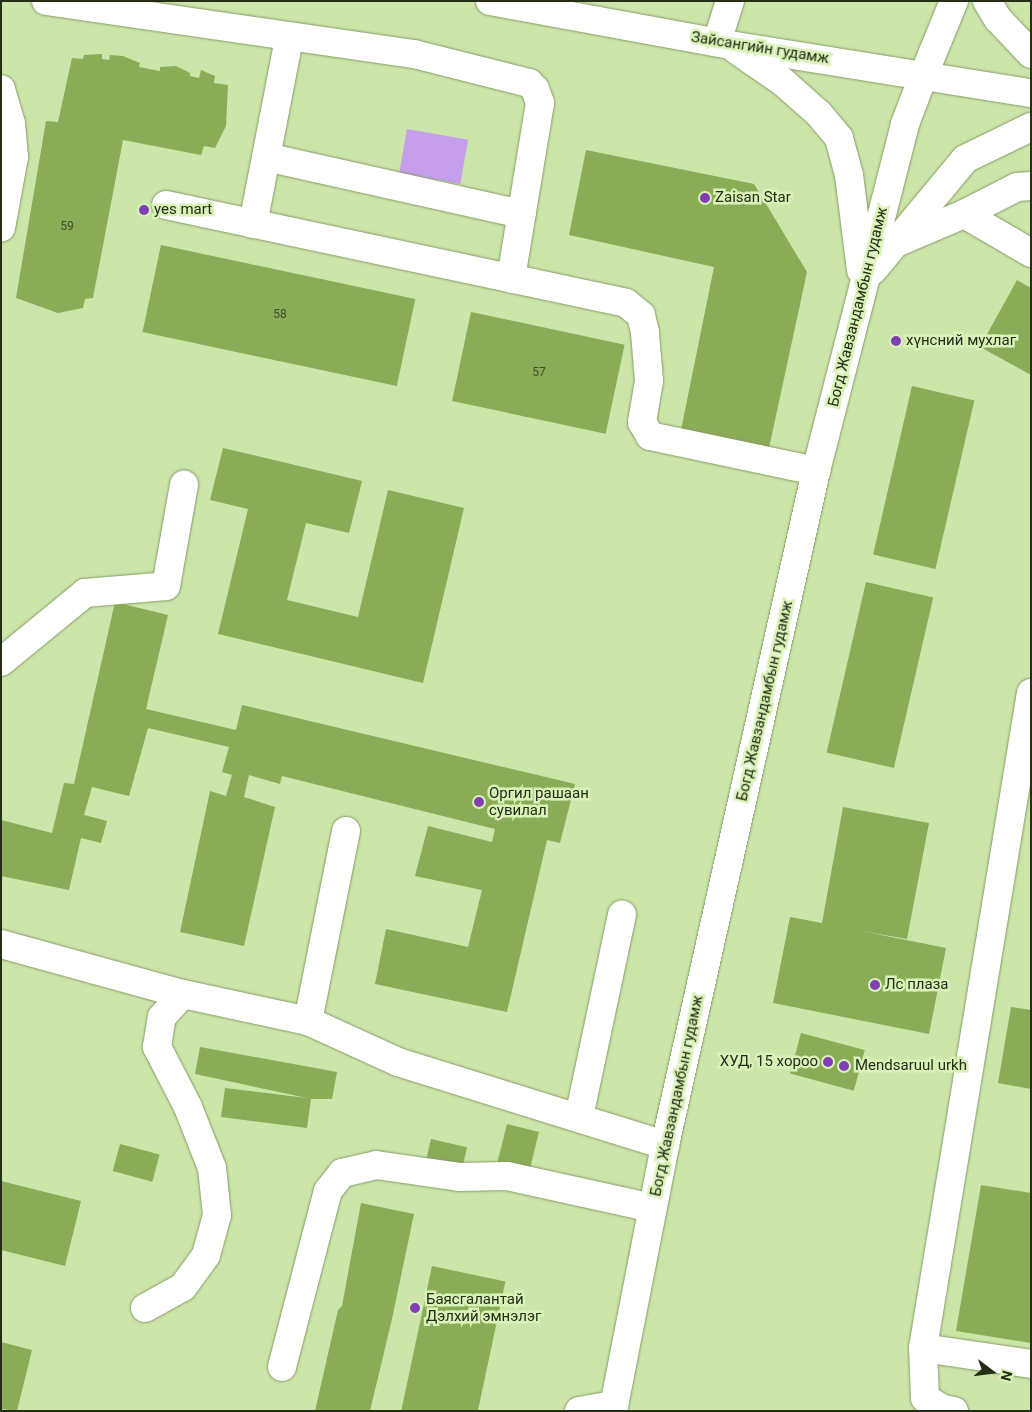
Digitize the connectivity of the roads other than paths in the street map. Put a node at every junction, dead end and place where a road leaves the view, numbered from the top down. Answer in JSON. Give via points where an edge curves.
{"nodes":[{"id":1,"x":46,"y":1,"type":"edge"},
{"id":2,"x":490,"y":1,"type":"edge"},
{"id":3,"x":730,"y":1,"type":"edge"},
{"id":4,"x":954,"y":1,"type":"edge"},
{"id":5,"x":987,"y":1,"type":"edge"},
{"id":6,"x":164,"y":11,"type":"edge"},
{"id":7,"x":289,"y":38,"type":"junction"},
{"id":8,"x":724,"y":44,"type":"junction"},
{"id":9,"x":1031,"y":54,"type":"edge"},
{"id":10,"x":924,"y":74,"type":"junction"},
{"id":11,"x":1,"y":89,"type":"edge"},
{"id":12,"x":1031,"y":93,"type":"edge"},
{"id":13,"x":1031,"y":126,"type":"edge"},
{"id":14,"x":266,"y":157,"type":"junction"},
{"id":15,"x":1031,"y":186,"type":"edge"},
{"id":16,"x":166,"y":205,"type":"dead end"},
{"id":17,"x":522,"y":214,"type":"junction"},
{"id":18,"x":964,"y":214,"type":"junction"},
{"id":19,"x":2,"y":217,"type":"edge"},
{"id":20,"x":253,"y":224,"type":"junction"},
{"id":21,"x":891,"y":245,"type":"junction"},
{"id":22,"x":1031,"y":253,"type":"edge"},
{"id":23,"x":511,"y":279,"type":"junction"},
{"id":24,"x":863,"y":284,"type":"junction"},
{"id":25,"x":816,"y":471,"type":"junction"},
{"id":26,"x":184,"y":485,"type":"dead end"},
{"id":27,"x":1,"y":662,"type":"edge"},
{"id":28,"x":1031,"y":693,"type":"edge"},
{"id":29,"x":346,"y":831,"type":"dead end"},
{"id":30,"x":622,"y":915,"type":"dead end"},
{"id":31,"x":1,"y":944,"type":"edge"},
{"id":32,"x":183,"y":994,"type":"junction"},
{"id":33,"x":308,"y":1021,"type":"junction"},
{"id":34,"x":579,"y":1117,"type":"junction"},
{"id":35,"x":665,"y":1145,"type":"junction"},
{"id":36,"x":652,"y":1208,"type":"junction"},
{"id":37,"x":145,"y":1308,"type":"dead end"},
{"id":38,"x":923,"y":1348,"type":"junction"},
{"id":39,"x":1031,"y":1364,"type":"edge"},
{"id":40,"x":282,"y":1367,"type":"dead end"},
{"id":41,"x":613,"y":1408,"type":"edge"},
{"id":42,"x":579,"y":1411,"type":"edge"},
{"id":43,"x":954,"y":1411,"type":"edge"}],
"edges":[{"from":1,"to":6,"type":"main road","via":[[46,4]]},
{"from":2,"to":8,"type":"main road","name":"Зайсангийн гудамж"},
{"from":3,"to":8,"type":"main road"},
{"from":4,"to":10,"type":"main road","name":"Богд Жавзандамбын гудамж"},
{"from":5,"to":9,"type":"main road","via":[[998,19]]},
{"from":6,"to":7,"type":"main road"},
{"from":7,"to":14,"type":"main road"},
{"from":7,"to":17,"type":"main road","via":[[414,54],[529,83],[540,103]]},
{"from":8,"to":10,"type":"main road","name":"Зайсангийн гудамж"},
{"from":8,"to":24,"type":"main road","via":[[783,82],[819,114],[839,138],[849,175]]},
{"from":10,"to":12,"type":"main road","name":"Зайсангийн гудамж"},
{"from":10,"to":24,"type":"main road","name":"Богд Жавзандамбын гудамж","via":[[905,124]]},
{"from":11,"to":19,"type":"main road","via":[[12,124],[14,157]]},
{"from":13,"to":21,"type":"main road","via":[[965,159]]},
{"from":14,"to":17,"type":"main road"},
{"from":14,"to":20,"type":"main road"},
{"from":15,"to":18,"type":"main road","via":[[1017,187]]},
{"from":16,"to":20,"type":"main road"},
{"from":17,"to":23,"type":"main road"},
{"from":18,"to":21,"type":"main road"},
{"from":18,"to":22,"type":"main road"},
{"from":20,"to":23,"type":"main road"},
{"from":21,"to":24,"type":"main road"},
{"from":23,"to":25,"type":"main road","via":[[626,303],[641,315],[649,381],[642,422],[650,436]]},
{"from":24,"to":25,"type":"main road","name":"Богд Жавзандамбын гудамж"},
{"from":25,"to":35,"type":"main road","name":"Богд Жавзандамбын гудамж"},
{"from":26,"to":27,"type":"main road","via":[[166,586],[85,593]]},
{"from":28,"to":38,"type":"main road"},
{"from":29,"to":33,"type":"main road"},
{"from":30,"to":34,"type":"main road"},
{"from":31,"to":32,"type":"main road"},
{"from":32,"to":33,"type":"main road"},
{"from":32,"to":37,"type":"main road","via":[[162,1017],[157,1047],[188,1106],[212,1168],[217,1215],[206,1256],[183,1287]]},
{"from":33,"to":34,"type":"main road","via":[[398,1062]]},
{"from":34,"to":35,"type":"main road"},
{"from":35,"to":36,"type":"main road","name":"Богд Жавзандамбын гудамж"},
{"from":36,"to":40,"type":"main road","via":[[506,1176],[459,1177],[376,1165],[342,1173],[328,1191]]},
{"from":36,"to":41,"type":"main road","name":"Богд Жавзандамбын гудамж"},
{"from":38,"to":39,"type":"main road"},
{"from":38,"to":43,"type":"main road","via":[[925,1398],[943,1409]]},
{"from":41,"to":42,"type":"main road"}]}
